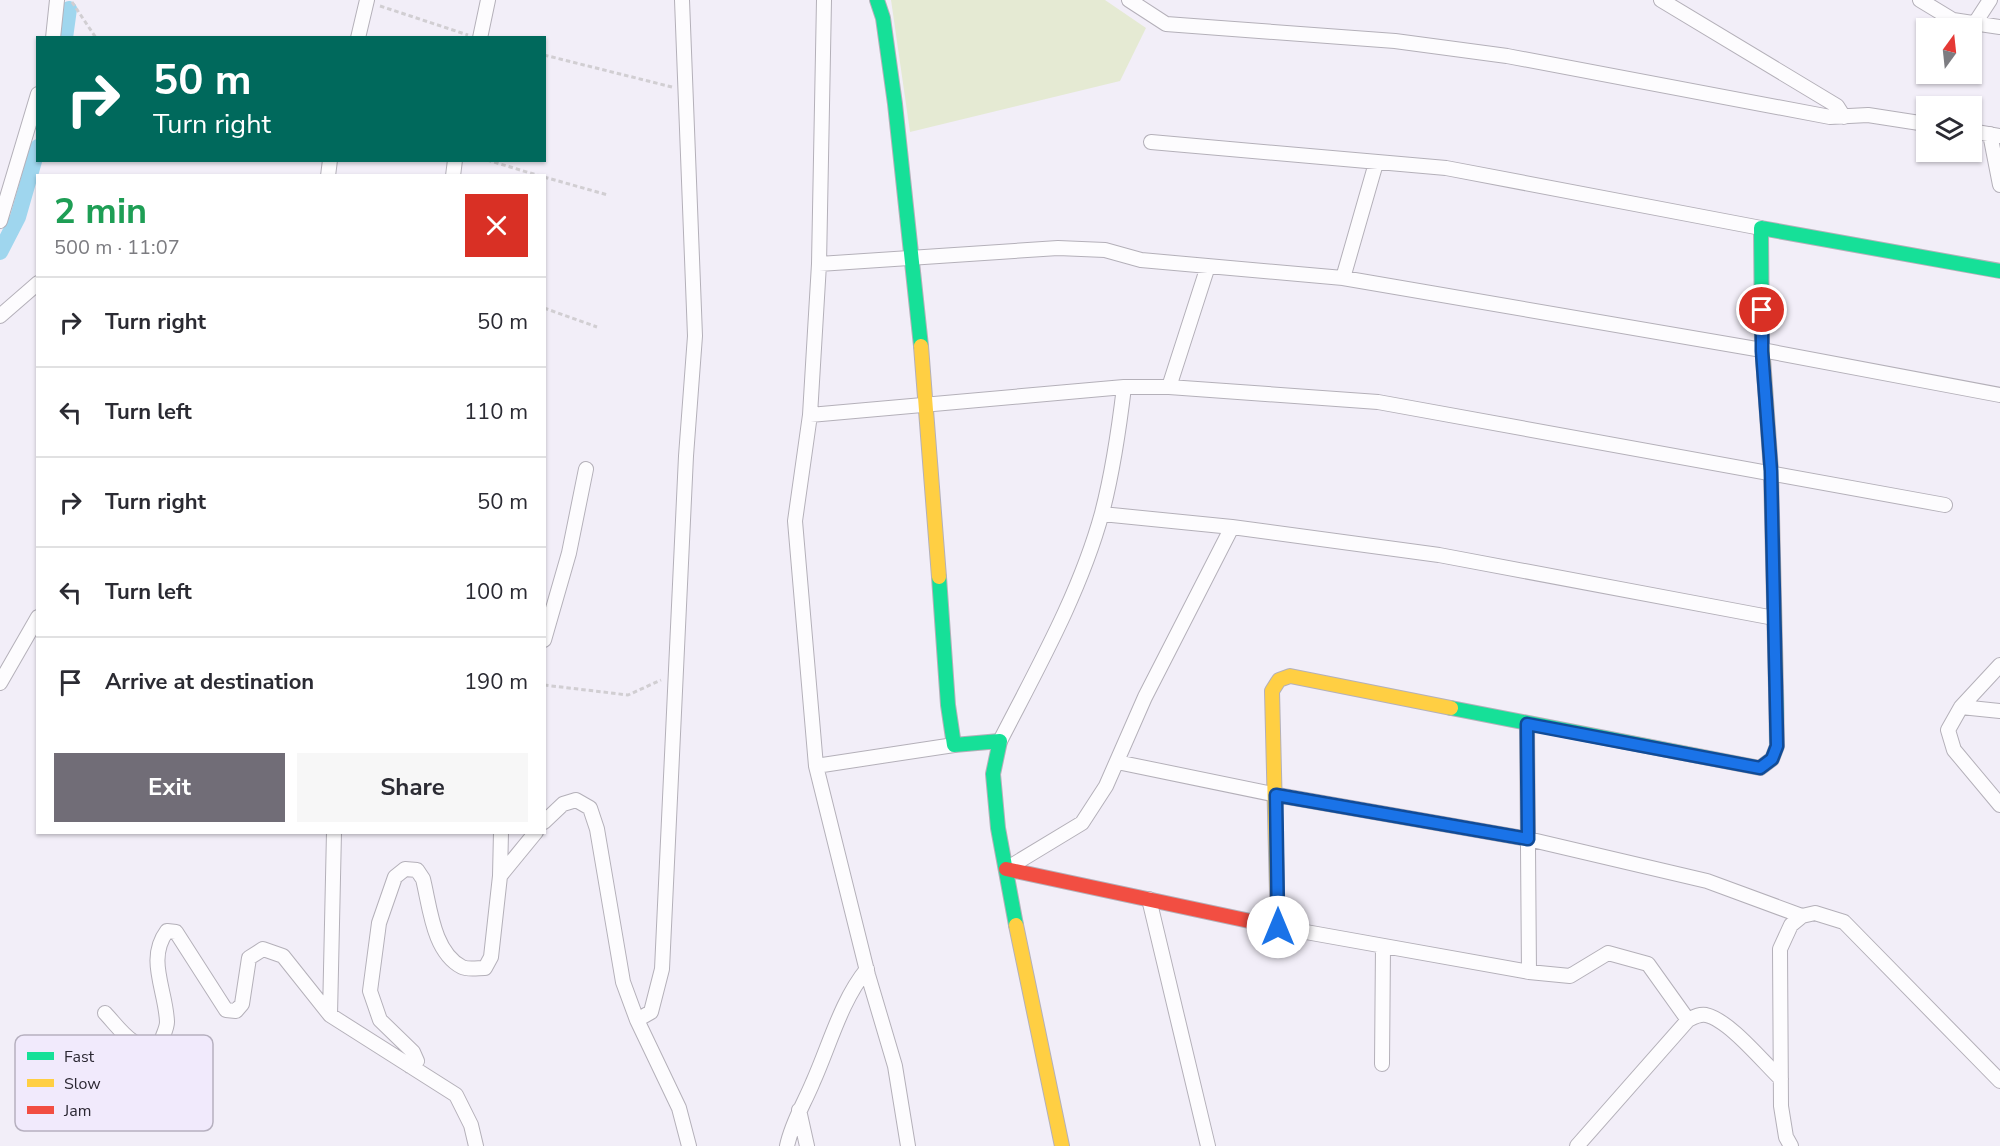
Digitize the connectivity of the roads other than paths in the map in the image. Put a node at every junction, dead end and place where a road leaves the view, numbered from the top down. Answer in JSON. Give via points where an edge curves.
{"nodes":[{"id":1,"x":57,"y":0,"type":"edge"},
{"id":2,"x":488,"y":0,"type":"edge"},
{"id":3,"x":682,"y":0,"type":"edge"},
{"id":4,"x":824,"y":0,"type":"edge"},
{"id":5,"x":877,"y":0,"type":"edge"},
{"id":6,"x":1129,"y":0,"type":"edge"},
{"id":7,"x":1661,"y":0,"type":"edge"},
{"id":8,"x":1920,"y":0,"type":"edge"},
{"id":9,"x":1990,"y":0,"type":"edge"},
{"id":10,"x":367,"y":1,"type":"edge"},
{"id":11,"x":1950,"y":18,"type":"edge"},
{"id":12,"x":1978,"y":18,"type":"edge"},
{"id":13,"x":1982,"y":24,"type":"edge"},
{"id":14,"x":2000,"y":27,"type":"edge"},
{"id":15,"x":53,"y":36,"type":"edge"},
{"id":16,"x":358,"y":36,"type":"edge"},
{"id":17,"x":478,"y":36,"type":"edge"},
{"id":18,"x":36,"y":101,"type":"edge"},
{"id":19,"x":1845,"y":117,"type":"junction"},
{"id":20,"x":1916,"y":122,"type":"edge"},
{"id":21,"x":1995,"y":135,"type":"edge"},
{"id":22,"x":1151,"y":142,"type":"dead end"},
{"id":23,"x":1376,"y":163,"type":"junction"},
{"id":24,"x":2000,"y":185,"type":"edge"},
{"id":25,"x":0,"y":221,"type":"edge"},
{"id":26,"x":1761,"y":228,"type":"junction"},
{"id":27,"x":913,"y":258,"type":"junction"},
{"id":28,"x":819,"y":264,"type":"junction"},
{"id":29,"x":1208,"y":266,"type":"junction"},
{"id":30,"x":2000,"y":270,"type":"edge"},
{"id":31,"x":1343,"y":278,"type":"junction"},
{"id":32,"x":36,"y":285,"type":"edge"},
{"id":33,"x":0,"y":316,"type":"edge"},
{"id":34,"x":1762,"y":351,"type":"junction"},
{"id":35,"x":1125,"y":387,"type":"junction"},
{"id":36,"x":1169,"y":387,"type":"junction"},
{"id":37,"x":2000,"y":395,"type":"edge"},
{"id":38,"x":928,"y":403,"type":"junction"},
{"id":39,"x":810,"y":415,"type":"junction"},
{"id":40,"x":586,"y":469,"type":"dead end"},
{"id":41,"x":1771,"y":471,"type":"junction"},
{"id":42,"x":1945,"y":505,"type":"dead end"},
{"id":43,"x":1102,"y":514,"type":"junction"},
{"id":44,"x":1232,"y":527,"type":"junction"},
{"id":45,"x":1774,"y":618,"type":"junction"},
{"id":46,"x":36,"y":620,"type":"edge"},
{"id":47,"x":546,"y":633,"type":"edge"},
{"id":48,"x":2000,"y":665,"type":"edge"},
{"id":49,"x":0,"y":683,"type":"edge"},
{"id":50,"x":1961,"y":707,"type":"junction"},
{"id":51,"x":2000,"y":711,"type":"edge"},
{"id":52,"x":1527,"y":724,"type":"junction"},
{"id":53,"x":1000,"y":741,"type":"junction"},
{"id":54,"x":954,"y":745,"type":"junction"},
{"id":55,"x":1117,"y":762,"type":"junction"},
{"id":56,"x":816,"y":766,"type":"junction"},
{"id":57,"x":1276,"y":795,"type":"junction"},
{"id":58,"x":2000,"y":805,"type":"edge"},
{"id":59,"x":546,"y":820,"type":"edge"},
{"id":60,"x":334,"y":834,"type":"edge"},
{"id":61,"x":501,"y":834,"type":"edge"},
{"id":62,"x":534,"y":834,"type":"edge"},
{"id":63,"x":1528,"y":839,"type":"junction"},
{"id":64,"x":1005,"y":869,"type":"junction"},
{"id":65,"x":500,"y":876,"type":"junction"},
{"id":66,"x":1149,"y":900,"type":"junction"},
{"id":67,"x":1802,"y":916,"type":"junction"},
{"id":68,"x":1278,"y":927,"type":"junction"},
{"id":69,"x":1383,"y":946,"type":"junction"},
{"id":70,"x":867,"y":969,"type":"junction"},
{"id":71,"x":1529,"y":972,"type":"junction"},
{"id":72,"x":105,"y":1013,"type":"dead end"},
{"id":73,"x":330,"y":1015,"type":"junction"},
{"id":74,"x":637,"y":1020,"type":"junction"},
{"id":75,"x":1688,"y":1020,"type":"junction"},
{"id":76,"x":128,"y":1035,"type":"edge"},
{"id":77,"x":163,"y":1035,"type":"edge"},
{"id":78,"x":1382,"y":1065,"type":"dead end"},
{"id":79,"x":410,"y":1066,"type":"junction"},
{"id":80,"x":1781,"y":1079,"type":"junction"},
{"id":81,"x":2000,"y":1081,"type":"edge"},
{"id":82,"x":799,"y":1110,"type":"junction"},
{"id":83,"x":476,"y":1146,"type":"edge"},
{"id":84,"x":689,"y":1146,"type":"edge"},
{"id":85,"x":787,"y":1146,"type":"edge"},
{"id":86,"x":807,"y":1146,"type":"edge"},
{"id":87,"x":908,"y":1146,"type":"edge"},
{"id":88,"x":1062,"y":1146,"type":"edge"},
{"id":89,"x":1208,"y":1146,"type":"edge"},
{"id":90,"x":1577,"y":1146,"type":"edge"},
{"id":91,"x":1791,"y":1146,"type":"edge"}],
"edges":[{"from":1,"to":15,"type":"street"},
{"from":2,"to":17,"type":"street"},
{"from":3,"to":74,"type":"street","via":[[695,336],[662,969],[651,1012]]},
{"from":4,"to":28,"type":"street"},
{"from":5,"to":27,"type":"street","via":[[896,109]]},
{"from":6,"to":19,"type":"street","via":[[1166,24],[1313,34],[1507,56]]},
{"from":7,"to":19,"type":"street","via":[[1837,106]]},
{"from":8,"to":11,"type":"street"},
{"from":9,"to":12,"type":"street"},
{"from":10,"to":16,"type":"street"},
{"from":13,"to":14,"type":"street"},
{"from":18,"to":25,"type":"street"},
{"from":19,"to":20,"type":"street","via":[[1868,115]]},
{"from":21,"to":24,"type":"street"},
{"from":22,"to":23,"type":"street"},
{"from":23,"to":26,"type":"street","via":[[1446,168]]},
{"from":23,"to":31,"type":"street"},
{"from":26,"to":30,"type":"street"},
{"from":26,"to":34,"type":"street"},
{"from":27,"to":28,"type":"street"},
{"from":27,"to":29,"type":"street","via":[[1070,249],[1106,250],[1141,260]]},
{"from":27,"to":38,"type":"street"},
{"from":28,"to":39,"type":"street"},
{"from":29,"to":31,"type":"street"},
{"from":29,"to":36,"type":"street"},
{"from":31,"to":34,"type":"street"},
{"from":32,"to":33,"type":"street"},
{"from":34,"to":37,"type":"street"},
{"from":34,"to":41,"type":"street"},
{"from":35,"to":36,"type":"street"},
{"from":35,"to":38,"type":"street"},
{"from":35,"to":43,"type":"street"},
{"from":36,"to":41,"type":"street","via":[[1378,402]]},
{"from":38,"to":39,"type":"street"},
{"from":38,"to":54,"type":"street"},
{"from":39,"to":56,"type":"street","via":[[795,521]]},
{"from":40,"to":47,"type":"street","via":[[569,554]]},
{"from":41,"to":42,"type":"street"},
{"from":41,"to":45,"type":"street"},
{"from":43,"to":44,"type":"street"},
{"from":43,"to":53,"type":"street","via":[[1062,622]]},
{"from":44,"to":45,"type":"street","via":[[1439,555]]},
{"from":44,"to":55,"type":"street","via":[[1145,697]]},
{"from":45,"to":52,"type":"street","via":[[1777,746],[1772,759],[1760,768]]},
{"from":46,"to":49,"type":"street"},
{"from":48,"to":50,"type":"street"},
{"from":50,"to":51,"type":"street"},
{"from":50,"to":58,"type":"street","via":[[1951,721],[1949,741]]},
{"from":52,"to":57,"type":"street","via":[[1290,676],[1279,680],[1272,690]]},
{"from":52,"to":63,"type":"street"},
{"from":53,"to":54,"type":"street"},
{"from":53,"to":64,"type":"street","via":[[993,774]]},
{"from":54,"to":56,"type":"street"},
{"from":55,"to":57,"type":"street"},
{"from":55,"to":64,"type":"street","via":[[1082,823]]},
{"from":56,"to":70,"type":"street"},
{"from":57,"to":63,"type":"street"},
{"from":57,"to":68,"type":"street"},
{"from":59,"to":74,"type":"street","via":[[563,804],[576,800],[590,808],[623,982]]},
{"from":60,"to":73,"type":"street"},
{"from":61,"to":65,"type":"street"},
{"from":62,"to":65,"type":"street"},
{"from":63,"to":67,"type":"street","via":[[1707,881]]},
{"from":63,"to":71,"type":"street"},
{"from":64,"to":66,"type":"street"},
{"from":64,"to":88,"type":"street"},
{"from":65,"to":79,"type":"street","via":[[491,957],[485,968],[464,969],[447,956],[438,939],[423,879],[417,870],[405,870],[395,877],[379,923],[370,991],[380,1020],[413,1052],[417,1061]]},
{"from":66,"to":68,"type":"street"},
{"from":66,"to":89,"type":"street"},
{"from":67,"to":80,"type":"street","via":[[1791,925],[1780,949]]},
{"from":67,"to":81,"type":"street","via":[[1815,913],[1844,922]]},
{"from":68,"to":69,"type":"street"},
{"from":69,"to":71,"type":"street"},
{"from":69,"to":78,"type":"street"},
{"from":70,"to":82,"type":"street","via":[[852,988]]},
{"from":70,"to":87,"type":"street","via":[[895,1066]]},
{"from":71,"to":75,"type":"street","via":[[1570,976],[1608,953],[1648,964]]},
{"from":72,"to":76,"type":"street"},
{"from":73,"to":77,"type":"street","via":[[283,956],[263,949],[249,958],[242,1004],[236,1011],[226,1010],[176,932],[167,931],[160,940],[156,958],[167,1024]]},
{"from":73,"to":79,"type":"street"},
{"from":74,"to":84,"type":"street","via":[[679,1108]]},
{"from":75,"to":80,"type":"street","via":[[1705,1015],[1721,1022]]},
{"from":75,"to":90,"type":"street"},
{"from":79,"to":83,"type":"street","via":[[456,1095],[471,1125]]},
{"from":80,"to":91,"type":"street","via":[[1781,1106]]},
{"from":82,"to":85,"type":"street"},
{"from":82,"to":86,"type":"street"}]}
